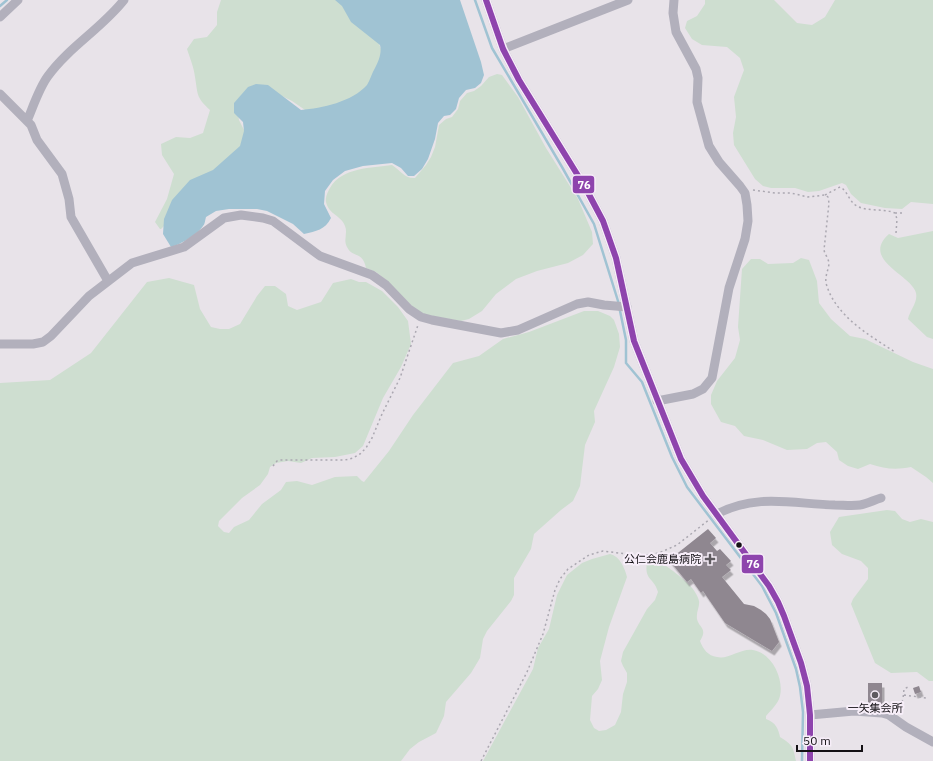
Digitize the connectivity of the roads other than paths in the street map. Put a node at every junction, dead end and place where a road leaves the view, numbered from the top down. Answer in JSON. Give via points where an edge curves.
{"nodes":[{"id":1,"x":18,"y":0,"type":"edge"},
{"id":2,"x":124,"y":0,"type":"edge"},
{"id":3,"x":486,"y":0,"type":"edge"},
{"id":4,"x":628,"y":0,"type":"edge"},
{"id":5,"x":674,"y":0,"type":"edge"},
{"id":6,"x":0,"y":17,"type":"edge"},
{"id":7,"x":503,"y":49,"type":"junction"},
{"id":8,"x":0,"y":94,"type":"edge"},
{"id":9,"x":27,"y":121,"type":"junction"},
{"id":10,"x":108,"y":281,"type":"junction"},
{"id":11,"x":621,"y":307,"type":"junction"},
{"id":12,"x":0,"y":344,"type":"edge"},
{"id":13,"x":657,"y":401,"type":"junction"},
{"id":14,"x":881,"y":498,"type":"dead end"},
{"id":15,"x":717,"y":514,"type":"junction"},
{"id":16,"x":810,"y":716,"type":"junction"},
{"id":17,"x":933,"y":742,"type":"edge"},
{"id":18,"x":810,"y":761,"type":"edge"}],
"edges":[{"from":1,"to":6,"type":"street"},
{"from":2,"to":9,"type":"street","via":[[67,54],[47,77]]},
{"from":3,"to":7,"type":"street"},
{"from":4,"to":7,"type":"street"},
{"from":5,"to":13,"type":"street","via":[[676,32],[696,69],[697,102],[709,146],[745,193],[748,221],[745,239],[729,288],[712,378],[703,389],[692,394]]},
{"from":7,"to":11,"type":"street","via":[[603,220],[616,258]]},
{"from":8,"to":9,"type":"street"},
{"from":9,"to":10,"type":"street","via":[[36,140],[62,174],[71,217]]},
{"from":10,"to":11,"type":"street","via":[[132,263],[184,246],[224,218],[250,216],[273,221],[320,256],[372,275],[421,317],[501,333],[518,330],[577,304],[588,302]]},
{"from":10,"to":12,"type":"street","via":[[89,296],[43,342]]},
{"from":11,"to":13,"type":"street"},
{"from":13,"to":15,"type":"street","via":[[681,459]]},
{"from":14,"to":15,"type":"street","via":[[859,505],[819,505],[795,501],[752,502]]},
{"from":15,"to":16,"type":"street","via":[[778,602],[801,663],[807,686]]},
{"from":16,"to":17,"type":"street","via":[[868,711],[889,715]]},
{"from":16,"to":18,"type":"street"}]}
